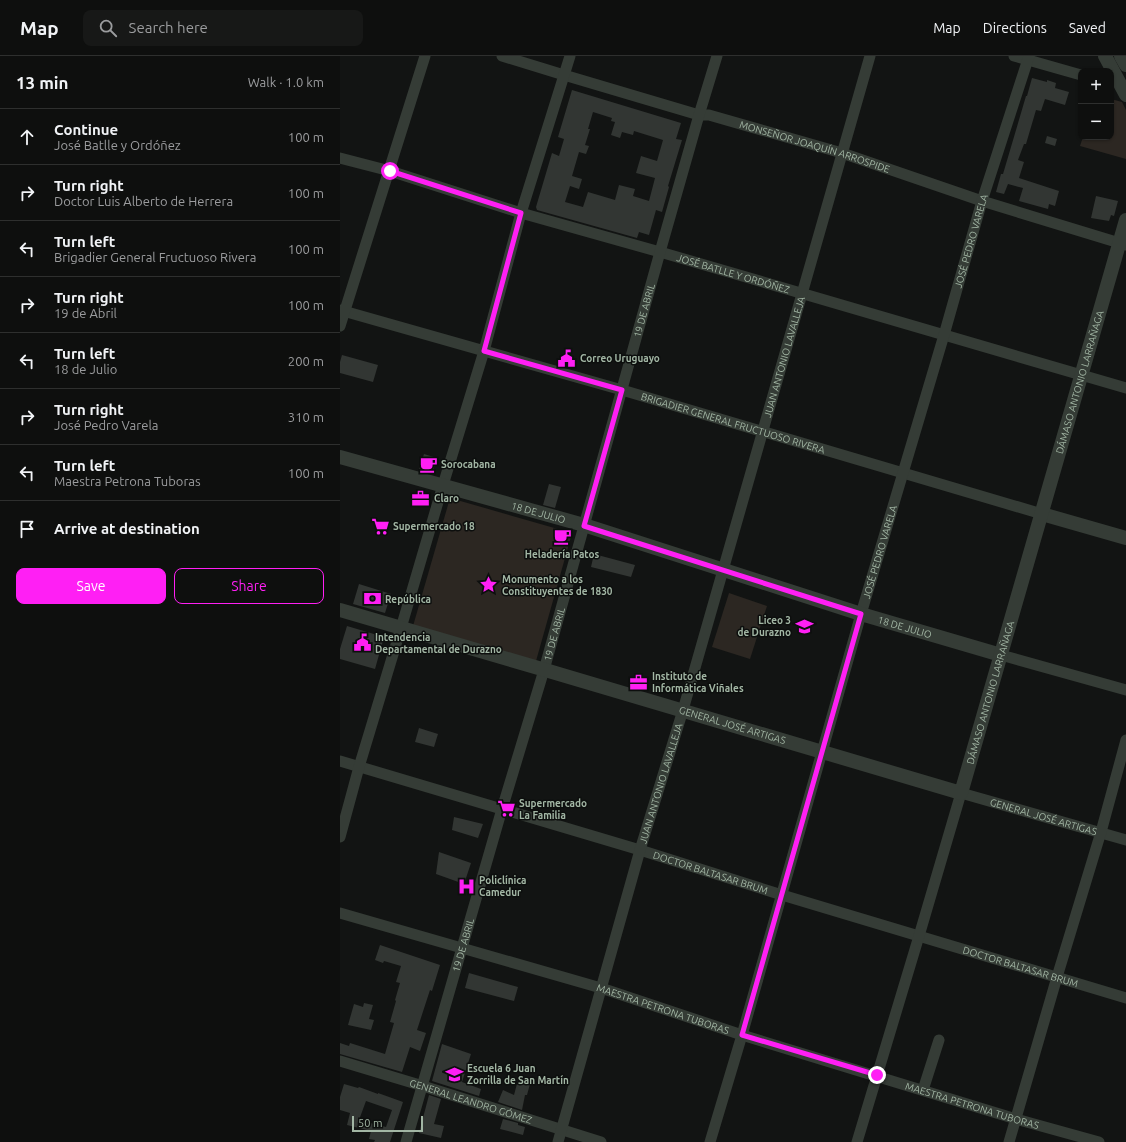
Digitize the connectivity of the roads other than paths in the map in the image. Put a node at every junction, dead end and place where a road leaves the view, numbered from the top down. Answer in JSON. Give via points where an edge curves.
{"nodes":[{"id":1,"x":425,"y":56,"type":"edge"},
{"id":2,"x":502,"y":56,"type":"edge"},
{"id":3,"x":570,"y":56,"type":"edge"},
{"id":4,"x":717,"y":56,"type":"edge"},
{"id":5,"x":870,"y":56,"type":"edge"},
{"id":6,"x":1014,"y":56,"type":"edge"},
{"id":7,"x":1105,"y":56,"type":"edge"},
{"id":8,"x":1121,"y":56,"type":"edge"},
{"id":9,"x":1028,"y":58,"type":"edge"},
{"id":10,"x":1126,"y":65,"type":"edge"},
{"id":11,"x":1078,"y":74,"type":"edge"},
{"id":12,"x":564,"y":75,"type":"junction"},
{"id":13,"x":1121,"y":88,"type":"edge"},
{"id":14,"x":699,"y":115,"type":"junction"},
{"id":15,"x":842,"y":153,"type":"junction"},
{"id":16,"x":340,"y":158,"type":"edge"},
{"id":17,"x":390,"y":171,"type":"junction"},
{"id":18,"x":982,"y":201,"type":"junction"},
{"id":19,"x":521,"y":213,"type":"junction"},
{"id":20,"x":1126,"y":220,"type":"edge"},
{"id":21,"x":1124,"y":242,"type":"edge"},
{"id":22,"x":660,"y":252,"type":"junction"},
{"id":23,"x":802,"y":293,"type":"junction"},
{"id":24,"x":342,"y":311,"type":"edge"},
{"id":25,"x":340,"y":326,"type":"edge"},
{"id":26,"x":944,"y":335,"type":"junction"},
{"id":27,"x":484,"y":351,"type":"junction"},
{"id":28,"x":1082,"y":375,"type":"junction"},
{"id":29,"x":1126,"y":388,"type":"edge"},
{"id":30,"x":622,"y":390,"type":"junction"},
{"id":31,"x":762,"y":432,"type":"junction"},
{"id":32,"x":340,"y":456,"type":"edge"},
{"id":33,"x":903,"y":473,"type":"junction"},
{"id":34,"x":443,"y":485,"type":"junction"},
{"id":35,"x":1042,"y":514,"type":"junction"},
{"id":36,"x":584,"y":526,"type":"junction"},
{"id":37,"x":1126,"y":538,"type":"edge"},
{"id":38,"x":723,"y":570,"type":"junction"},
{"id":39,"x":340,"y":610,"type":"edge"},
{"id":40,"x":861,"y":614,"type":"junction"},
{"id":41,"x":402,"y":628,"type":"junction"},
{"id":42,"x":1001,"y":655,"type":"junction"},
{"id":43,"x":544,"y":670,"type":"junction"},
{"id":44,"x":1126,"y":690,"type":"edge"},
{"id":45,"x":683,"y":710,"type":"junction"},
{"id":46,"x":1126,"y":740,"type":"edge"},
{"id":47,"x":823,"y":750,"type":"junction"},
{"id":48,"x":340,"y":761,"type":"edge"},
{"id":49,"x":359,"y":767,"type":"junction"},
{"id":50,"x":961,"y":792,"type":"junction"},
{"id":51,"x":502,"y":809,"type":"junction"},
{"id":52,"x":1101,"y":832,"type":"junction"},
{"id":53,"x":340,"y":837,"type":"edge"},
{"id":54,"x":1126,"y":840,"type":"edge"},
{"id":55,"x":640,"y":850,"type":"junction"},
{"id":56,"x":782,"y":895,"type":"junction"},
{"id":57,"x":340,"y":913,"type":"edge"},
{"id":58,"x":919,"y":936,"type":"junction"},
{"id":59,"x":463,"y":948,"type":"junction"},
{"id":60,"x":1057,"y":977,"type":"junction"},
{"id":61,"x":601,"y":988,"type":"junction"},
{"id":62,"x":1126,"y":998,"type":"edge"},
{"id":63,"x":742,"y":1035,"type":"junction"},
{"id":64,"x":939,"y":1040,"type":"dead end"},
{"id":65,"x":340,"y":1061,"type":"edge"},
{"id":66,"x":877,"y":1075,"type":"junction"},
{"id":67,"x":423,"y":1086,"type":"junction"},
{"id":68,"x":923,"y":1090,"type":"junction"},
{"id":69,"x":1016,"y":1119,"type":"junction"},
{"id":70,"x":561,"y":1130,"type":"junction"},
{"id":71,"x":406,"y":1142,"type":"edge"},
{"id":72,"x":558,"y":1142,"type":"edge"},
{"id":73,"x":601,"y":1142,"type":"edge"},
{"id":74,"x":710,"y":1142,"type":"edge"},
{"id":75,"x":857,"y":1142,"type":"edge"},
{"id":76,"x":1009,"y":1142,"type":"edge"},
{"id":77,"x":1099,"y":1142,"type":"edge"}],
"edges":[{"from":1,"to":17,"type":"street"},
{"from":2,"to":12,"type":"street","name":"MONSEÑOR JOAQUÍN ARROSPIDE"},
{"from":3,"to":12,"type":"street"},
{"from":4,"to":14,"type":"street","name":"19 DE ABRIL"},
{"from":5,"to":15,"type":"street","name":"JUAN ANTONIO LAVALLEJA"},
{"from":6,"to":9,"type":"street"},
{"from":7,"to":13,"type":"street"},
{"from":8,"to":10,"type":"street"},
{"from":9,"to":11,"type":"street"},
{"from":9,"to":18,"type":"street","name":"JOSÉ PEDRO VARELA"},
{"from":12,"to":14,"type":"street","name":"MONSEÑOR JOAQUÍN ARROSPIDE"},
{"from":12,"to":19,"type":"street"},
{"from":14,"to":15,"type":"street","name":"MONSEÑOR JOAQUÍN ARROSPIDE","via":[[709,115]]},
{"from":14,"to":22,"type":"street","name":"19 DE ABRIL"},
{"from":15,"to":18,"type":"street","name":"MONSEÑOR JOAQUÍN ARROSPIDE"},
{"from":15,"to":23,"type":"street","name":"JUAN ANTONIO LAVALLEJA"},
{"from":16,"to":17,"type":"street","name":"JOSÉ BATLLE Y ORDÓÑEZ"},
{"from":17,"to":19,"type":"street","name":"JOSÉ BATLLE Y ORDÓÑEZ"},
{"from":17,"to":24,"type":"street"},
{"from":18,"to":21,"type":"street","name":"MONSEÑOR JOAQUÍN ARROSPIDE"},
{"from":18,"to":26,"type":"street","name":"JOSÉ PEDRO VARELA"},
{"from":19,"to":22,"type":"street","name":"JOSÉ BATLLE Y ORDÓÑEZ"},
{"from":19,"to":27,"type":"street"},
{"from":20,"to":21,"type":"street","name":"DÁMASO ANTONIO LARRAÑAGA"},
{"from":21,"to":28,"type":"street","name":"DÁMASO ANTONIO LARRAÑAGA"},
{"from":22,"to":23,"type":"street","name":"JOSÉ BATLLE Y ORDÓÑEZ"},
{"from":22,"to":30,"type":"street","name":"19 DE ABRIL"},
{"from":23,"to":26,"type":"street","name":"JOSÉ BATLLE Y ORDÓÑEZ"},
{"from":23,"to":31,"type":"street","name":"JUAN ANTONIO LAVALLEJA"},
{"from":24,"to":25,"type":"street"},
{"from":24,"to":27,"type":"street","name":"BRIGADIER GENERAL FRUCTUOSO RIVERA"},
{"from":26,"to":28,"type":"street","name":"JOSÉ BATLLE Y ORDÓÑEZ"},
{"from":26,"to":33,"type":"street","name":"JOSÉ PEDRO VARELA"},
{"from":27,"to":30,"type":"street","name":"BRIGADIER GENERAL FRUCTUOSO RIVERA"},
{"from":27,"to":34,"type":"street"},
{"from":28,"to":29,"type":"street","name":"JOSÉ BATLLE Y ORDÓÑEZ"},
{"from":28,"to":35,"type":"street","name":"DÁMASO ANTONIO LARRAÑAGA"},
{"from":30,"to":31,"type":"street","name":"BRIGADIER GENERAL FRUCTUOSO RIVERA"},
{"from":30,"to":36,"type":"street","name":"19 DE ABRIL"},
{"from":31,"to":33,"type":"street","name":"BRIGADIER GENERAL FRUCTUOSO RIVERA"},
{"from":31,"to":38,"type":"street","name":"JUAN ANTONIO LAVALLEJA"},
{"from":32,"to":34,"type":"street","name":"18 DE JULIO"},
{"from":33,"to":35,"type":"street","name":"BRIGADIER GENERAL FRUCTUOSO RIVERA"},
{"from":33,"to":40,"type":"street","name":"JOSÉ PEDRO VARELA"},
{"from":34,"to":36,"type":"street","name":"18 DE JULIO"},
{"from":34,"to":41,"type":"street"},
{"from":35,"to":37,"type":"street","name":"BRIGADIER GENERAL FRUCTUOSO RIVERA"},
{"from":35,"to":42,"type":"street","name":"DÁMASO ANTONIO LARRAÑAGA"},
{"from":36,"to":38,"type":"street","name":"18 DE JULIO"},
{"from":36,"to":43,"type":"street","name":"19 DE ABRIL"},
{"from":38,"to":40,"type":"street","name":"18 DE JULIO"},
{"from":38,"to":45,"type":"street","name":"JUAN ANTONIO LAVALLEJA"},
{"from":39,"to":41,"type":"street","name":"GENERAL JOSÉ ARTIGAS"},
{"from":40,"to":42,"type":"street","name":"18 DE JULIO"},
{"from":40,"to":47,"type":"street","name":"JOSÉ PEDRO VARELA"},
{"from":41,"to":43,"type":"street","name":"GENERAL JOSÉ ARTIGAS"},
{"from":41,"to":49,"type":"street"},
{"from":42,"to":44,"type":"street","name":"18 DE JULIO"},
{"from":42,"to":50,"type":"street","name":"DÁMASO ANTONIO LARRAÑAGA"},
{"from":43,"to":45,"type":"street","name":"GENERAL JOSÉ ARTIGAS"},
{"from":43,"to":51,"type":"street","name":"19 DE ABRIL"},
{"from":45,"to":47,"type":"street","name":"GENERAL JOSÉ ARTIGAS"},
{"from":45,"to":55,"type":"street","name":"JUAN ANTONIO LAVALLEJA"},
{"from":46,"to":52,"type":"street"},
{"from":47,"to":50,"type":"street","name":"GENERAL JOSÉ ARTIGAS"},
{"from":47,"to":56,"type":"street","name":"JOSÉ PEDRO VARELA"},
{"from":48,"to":49,"type":"street","name":"DOCTOR BALTASAR BRUM"},
{"from":49,"to":51,"type":"street","name":"DOCTOR BALTASAR BRUM"},
{"from":49,"to":53,"type":"street"},
{"from":50,"to":52,"type":"street","name":"GENERAL JOSÉ ARTIGAS"},
{"from":50,"to":58,"type":"street","name":"DÁMASO ANTONIO LARRAÑAGA"},
{"from":51,"to":55,"type":"street","name":"DOCTOR BALTASAR BRUM"},
{"from":51,"to":59,"type":"street","name":"19 DE ABRIL"},
{"from":52,"to":54,"type":"street","name":"GENERAL JOSÉ ARTIGAS"},
{"from":52,"to":60,"type":"street"},
{"from":55,"to":56,"type":"street","name":"DOCTOR BALTASAR BRUM"},
{"from":55,"to":61,"type":"street","name":"JUAN ANTONIO LAVALLEJA"},
{"from":56,"to":58,"type":"street","name":"DOCTOR BALTASAR BRUM"},
{"from":56,"to":63,"type":"street","name":"JOSÉ PEDRO VARELA"},
{"from":57,"to":59,"type":"street","name":"MAESTRA PETRONA TUBORAS"},
{"from":58,"to":60,"type":"street","name":"DOCTOR BALTASAR BRUM"},
{"from":58,"to":66,"type":"street","name":"DÁMASO ANTONIO LARRAÑAGA"},
{"from":59,"to":61,"type":"street","name":"MAESTRA PETRONA TUBORAS"},
{"from":59,"to":67,"type":"street","name":"19 DE ABRIL"},
{"from":60,"to":62,"type":"street","name":"DOCTOR BALTASAR BRUM"},
{"from":60,"to":69,"type":"street"},
{"from":61,"to":63,"type":"street","name":"MAESTRA PETRONA TUBORAS"},
{"from":61,"to":70,"type":"street","name":"JUAN ANTONIO LAVALLEJA"},
{"from":63,"to":66,"type":"street","name":"MAESTRA PETRONA TUBORAS"},
{"from":63,"to":74,"type":"street","name":"JOSÉ PEDRO VARELA"},
{"from":64,"to":68,"type":"street"},
{"from":65,"to":67,"type":"street","name":"GENERAL LEANDRO GÓMEZ"},
{"from":66,"to":68,"type":"street","name":"MAESTRA PETRONA TUBORAS"},
{"from":66,"to":75,"type":"street","name":"DÁMASO ANTONIO LARRAÑAGA"},
{"from":67,"to":70,"type":"street","name":"GENERAL LEANDRO GÓMEZ"},
{"from":67,"to":71,"type":"street","name":"19 DE ABRIL"},
{"from":68,"to":69,"type":"street","name":"MAESTRA PETRONA TUBORAS"},
{"from":69,"to":76,"type":"street"},
{"from":69,"to":77,"type":"street","name":"MAESTRA PETRONA TUBORAS"},
{"from":70,"to":72,"type":"street","name":"JUAN ANTONIO LAVALLEJA"},
{"from":70,"to":73,"type":"street","name":"GENERAL LEANDRO GÓMEZ"}]}
